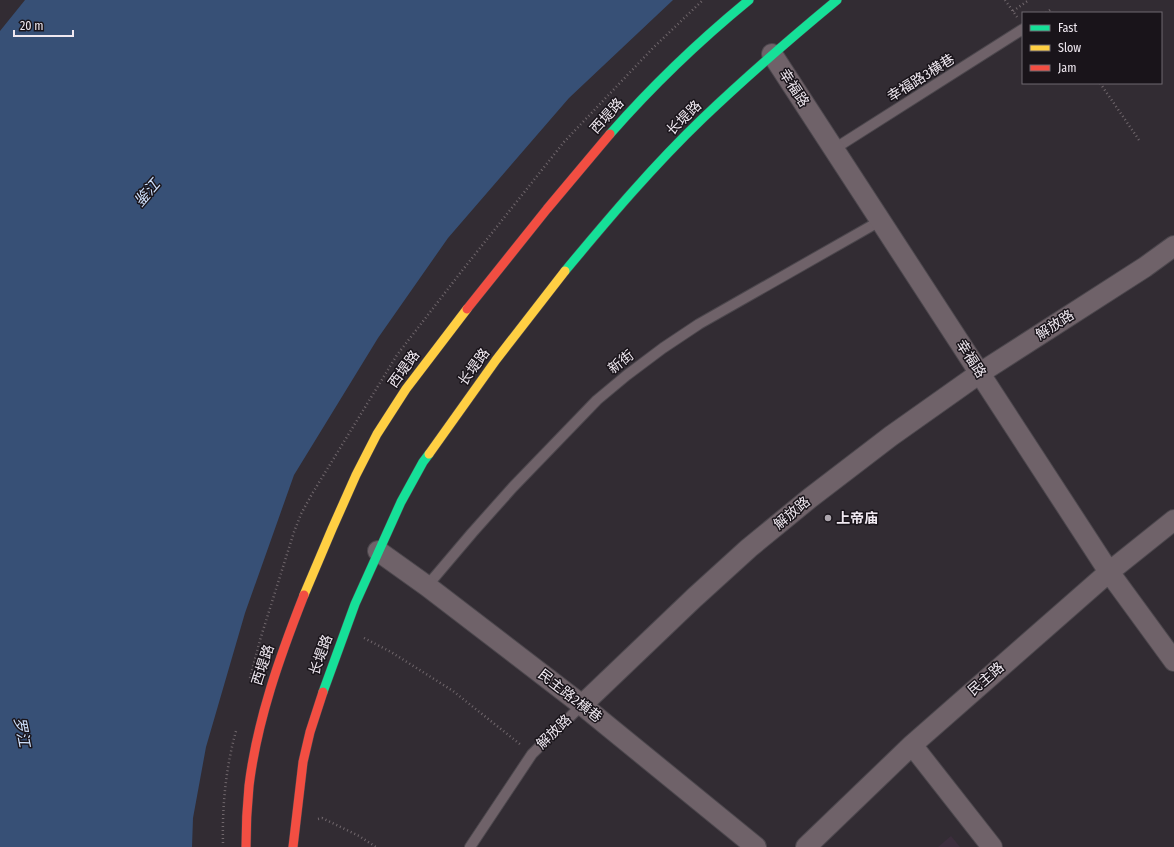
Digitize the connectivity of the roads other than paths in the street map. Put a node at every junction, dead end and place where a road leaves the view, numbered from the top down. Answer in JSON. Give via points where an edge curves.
{"nodes":[{"id":1,"x":749,"y":0,"type":"edge"},
{"id":2,"x":837,"y":0,"type":"edge"},
{"id":3,"x":1021,"y":25,"type":"edge"},
{"id":4,"x":772,"y":54,"type":"junction"},
{"id":5,"x":834,"y":150,"type":"junction"},
{"id":6,"x":880,"y":221,"type":"junction"},
{"id":7,"x":1174,"y":246,"type":"edge"},
{"id":8,"x":980,"y":373,"type":"junction"},
{"id":9,"x":1174,"y":520,"type":"edge"},
{"id":10,"x":378,"y":551,"type":"junction"},
{"id":11,"x":1110,"y":572,"type":"junction"},
{"id":12,"x":427,"y":586,"type":"junction"},
{"id":13,"x":1174,"y":660,"type":"edge"},
{"id":14,"x":582,"y":705,"type":"junction"},
{"id":15,"x":912,"y":744,"type":"junction"},
{"id":16,"x":246,"y":847,"type":"edge"},
{"id":17,"x":293,"y":847,"type":"edge"},
{"id":18,"x":470,"y":847,"type":"edge"},
{"id":19,"x":756,"y":847,"type":"edge"},
{"id":20,"x":806,"y":847,"type":"edge"},
{"id":21,"x":992,"y":847,"type":"edge"}],
"edges":[{"from":1,"to":16,"type":"street","name":"西堤路","via":[[655,85],[610,134],[515,249],[429,358],[392,410],[356,474],[320,552],[273,677],[251,768]]},
{"from":2,"to":4,"type":"street","name":"长堤路"},
{"from":3,"to":5,"type":"lane","name":"幸福路3横巷"},
{"from":4,"to":5,"type":"street","name":"幸福路"},
{"from":4,"to":10,"type":"street","name":"长堤路","via":[[702,119],[635,188],[561,275],[423,462]]},
{"from":5,"to":6,"type":"street","name":"幸福路"},
{"from":6,"to":8,"type":"street","name":"幸福路"},
{"from":6,"to":12,"type":"lane","name":"新街","via":[[699,324],[627,375],[598,400],[513,487]]},
{"from":7,"to":8,"type":"street","name":"解放路"},
{"from":8,"to":11,"type":"street","name":"幸福路"},
{"from":8,"to":14,"type":"street","name":"解放路","via":[[891,436],[749,548]]},
{"from":9,"to":11,"type":"street","name":"民主路"},
{"from":10,"to":12,"type":"street","name":"民主路2横巷"},
{"from":10,"to":17,"type":"street","name":"长堤路","via":[[355,604],[310,732],[303,762]]},
{"from":11,"to":13,"type":"street","name":"幸福路"},
{"from":11,"to":15,"type":"street","name":"民主路"},
{"from":12,"to":14,"type":"street","name":"民主路2横巷"},
{"from":14,"to":18,"type":"lane","name":"解放路","via":[[532,754]]},
{"from":14,"to":19,"type":"street","name":"民主路2横巷"},
{"from":15,"to":20,"type":"street","name":"民主路"},
{"from":15,"to":21,"type":"street"}]}
